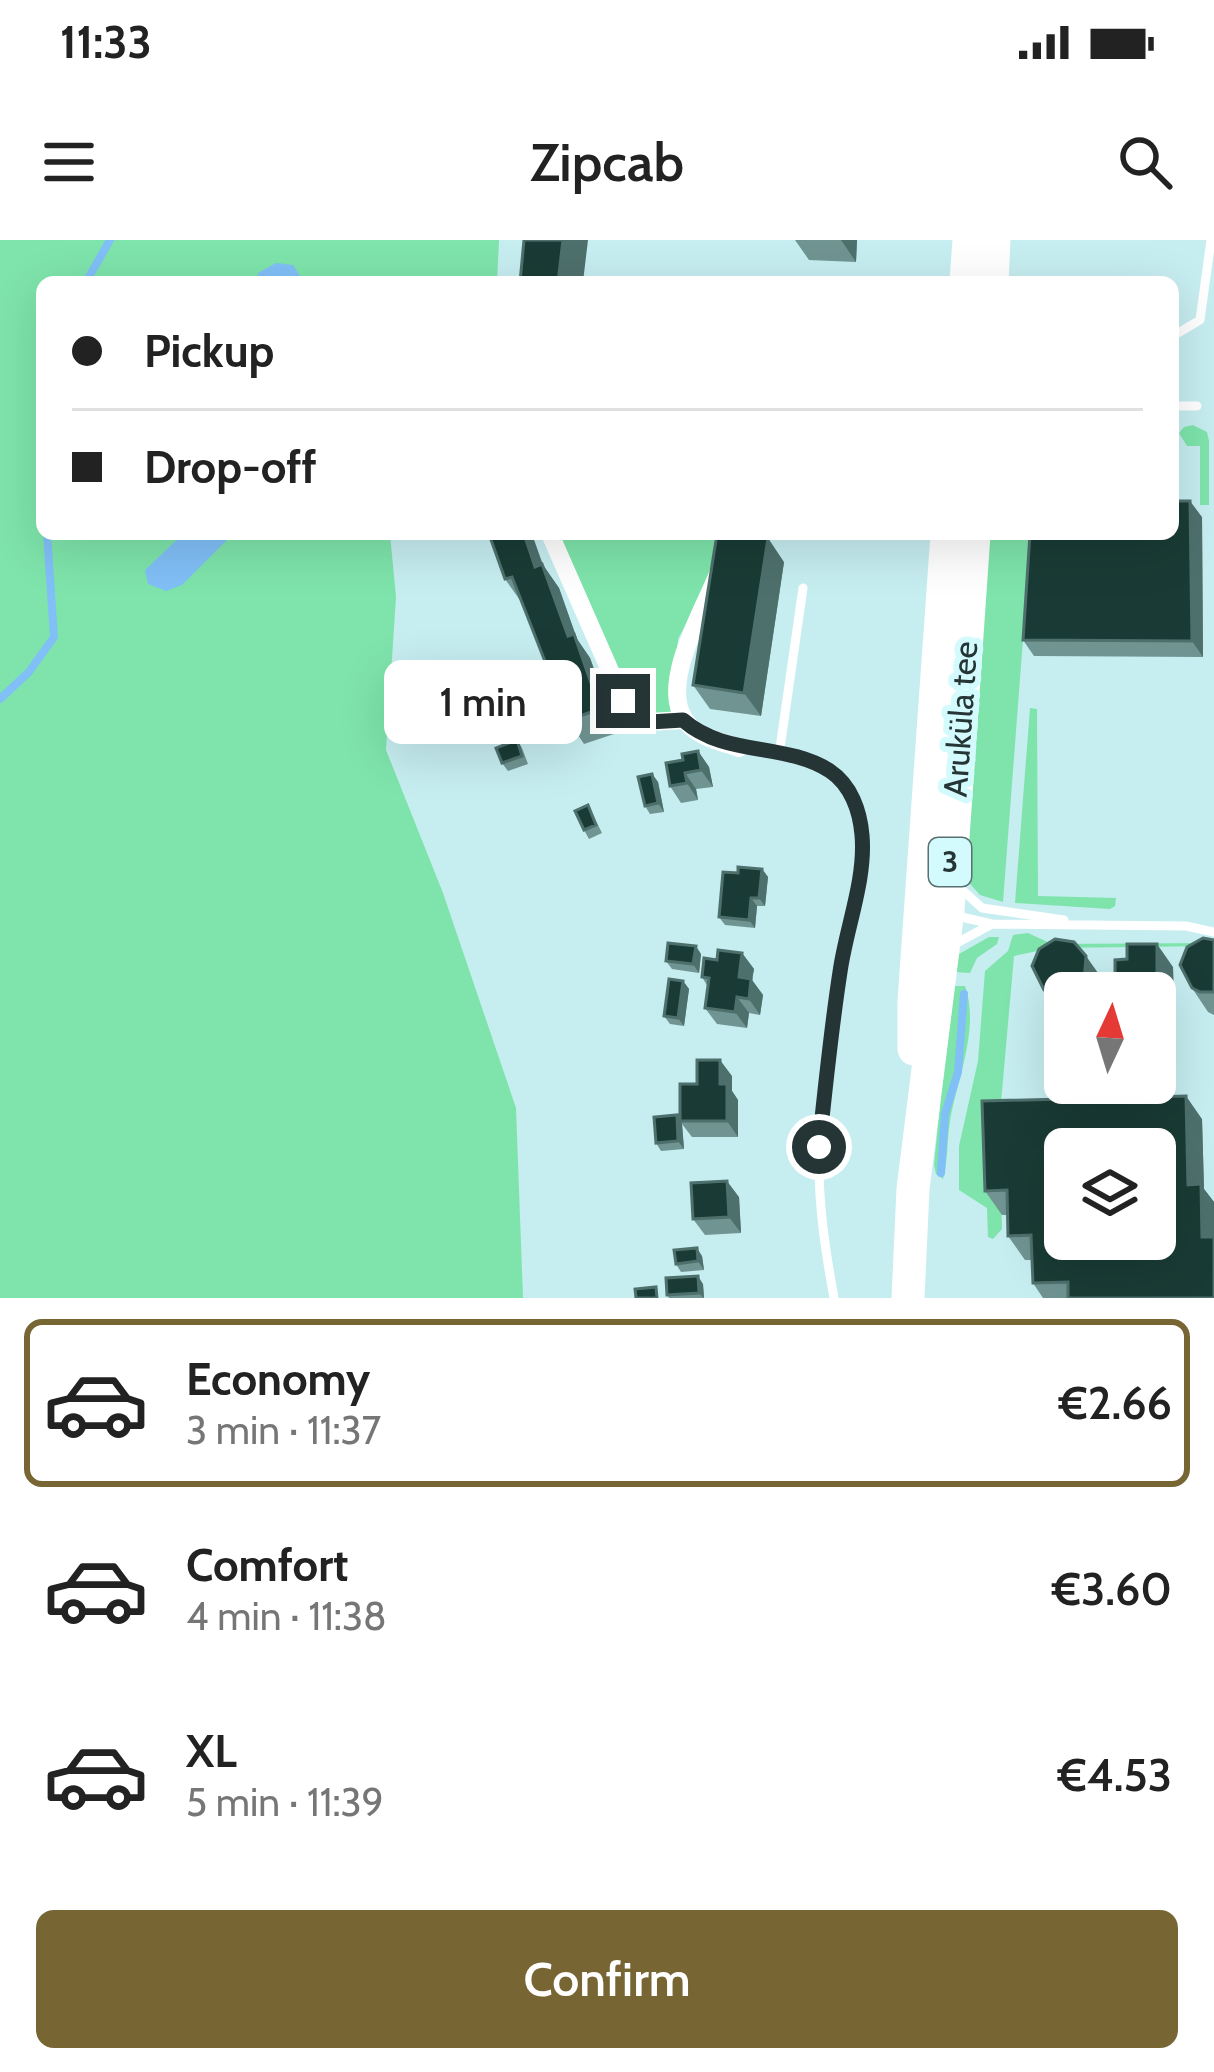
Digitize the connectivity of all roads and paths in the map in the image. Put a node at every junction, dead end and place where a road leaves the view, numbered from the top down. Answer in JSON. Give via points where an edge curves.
{"nodes":[{"id":1,"x":969,"y":240,"type":"edge"},
{"id":2,"x":994,"y":240,"type":"edge"},
{"id":3,"x":1211,"y":240,"type":"edge"},
{"id":4,"x":972,"y":276,"type":"edge"},
{"id":5,"x":975,"y":276,"type":"edge"},
{"id":6,"x":1200,"y":320,"type":"junction"},
{"id":7,"x":1214,"y":330,"type":"edge"},
{"id":8,"x":1179,"y":332,"type":"edge"},
{"id":9,"x":1179,"y":406,"type":"edge"},
{"id":10,"x":1197,"y":406,"type":"dead end"},
{"id":11,"x":553,"y":540,"type":"edge"},
{"id":12,"x":726,"y":540,"type":"edge"},
{"id":13,"x":947,"y":540,"type":"edge"},
{"id":14,"x":974,"y":540,"type":"edge"},
{"id":15,"x":803,"y":588,"type":"dead end"},
{"id":16,"x":683,"y":720,"type":"junction"},
{"id":17,"x":739,"y":748,"type":"joint"},
{"id":18,"x":778,"y":755,"type":"junction"},
{"id":19,"x":928,"y":813,"type":"junction"},
{"id":20,"x":950,"y":864,"type":"junction"},
{"id":21,"x":951,"y":915,"type":"junction"},
{"id":22,"x":1030,"y":915,"type":"junction"},
{"id":23,"x":992,"y":924,"type":"junction"},
{"id":24,"x":1105,"y":925,"type":"junction"},
{"id":25,"x":1214,"y":932,"type":"edge"},
{"id":26,"x":930,"y":953,"type":"junction"},
{"id":27,"x":834,"y":1298,"type":"edge"},
{"id":28,"x":908,"y":1298,"type":"edge"}],
"edges":[{"from":1,"to":4,"type":"highway"},
{"from":2,"to":5,"type":"highway"},
{"from":3,"to":6,"type":"lane"},
{"from":6,"to":7,"type":"lane"},
{"from":6,"to":8,"type":"lane"},
{"from":9,"to":10,"type":"lane"},
{"from":11,"to":16,"type":"street","via":[[633,723]]},
{"from":12,"to":16,"type":"street","via":[[687,645],[679,679]]},
{"from":13,"to":19,"type":"highway","name":"Aruküla tee","number":"3"},
{"from":14,"to":20,"type":"highway","name":"Aruküla tee","number":"3"},
{"from":15,"to":18,"type":"lane"},
{"from":16,"to":17,"type":"street"},
{"from":17,"to":18,"type":"lane"},
{"from":18,"to":27,"type":"lane","via":[[830,771],[848,788],[863,840],[819,1147]]},
{"from":19,"to":21,"type":"lane","via":[[934,891]]},
{"from":19,"to":26,"type":"highway","name":"Aruküla tee","number":"3"},
{"from":20,"to":21,"type":"highway","name":"Aruküla tee","number":"3"},
{"from":20,"to":22,"type":"lane","via":[[960,889],[982,908]]},
{"from":21,"to":22,"type":"lane"},
{"from":21,"to":23,"type":"lane"},
{"from":21,"to":26,"type":"highway","name":"Aruküla tee","number":"3"},
{"from":22,"to":24,"type":"lane"},
{"from":23,"to":24,"type":"lane"},
{"from":23,"to":26,"type":"lane"},
{"from":24,"to":25,"type":"lane"},
{"from":26,"to":28,"type":"highway","name":"Aruküla tee","number":"3","via":[[914,1001]]}]}
